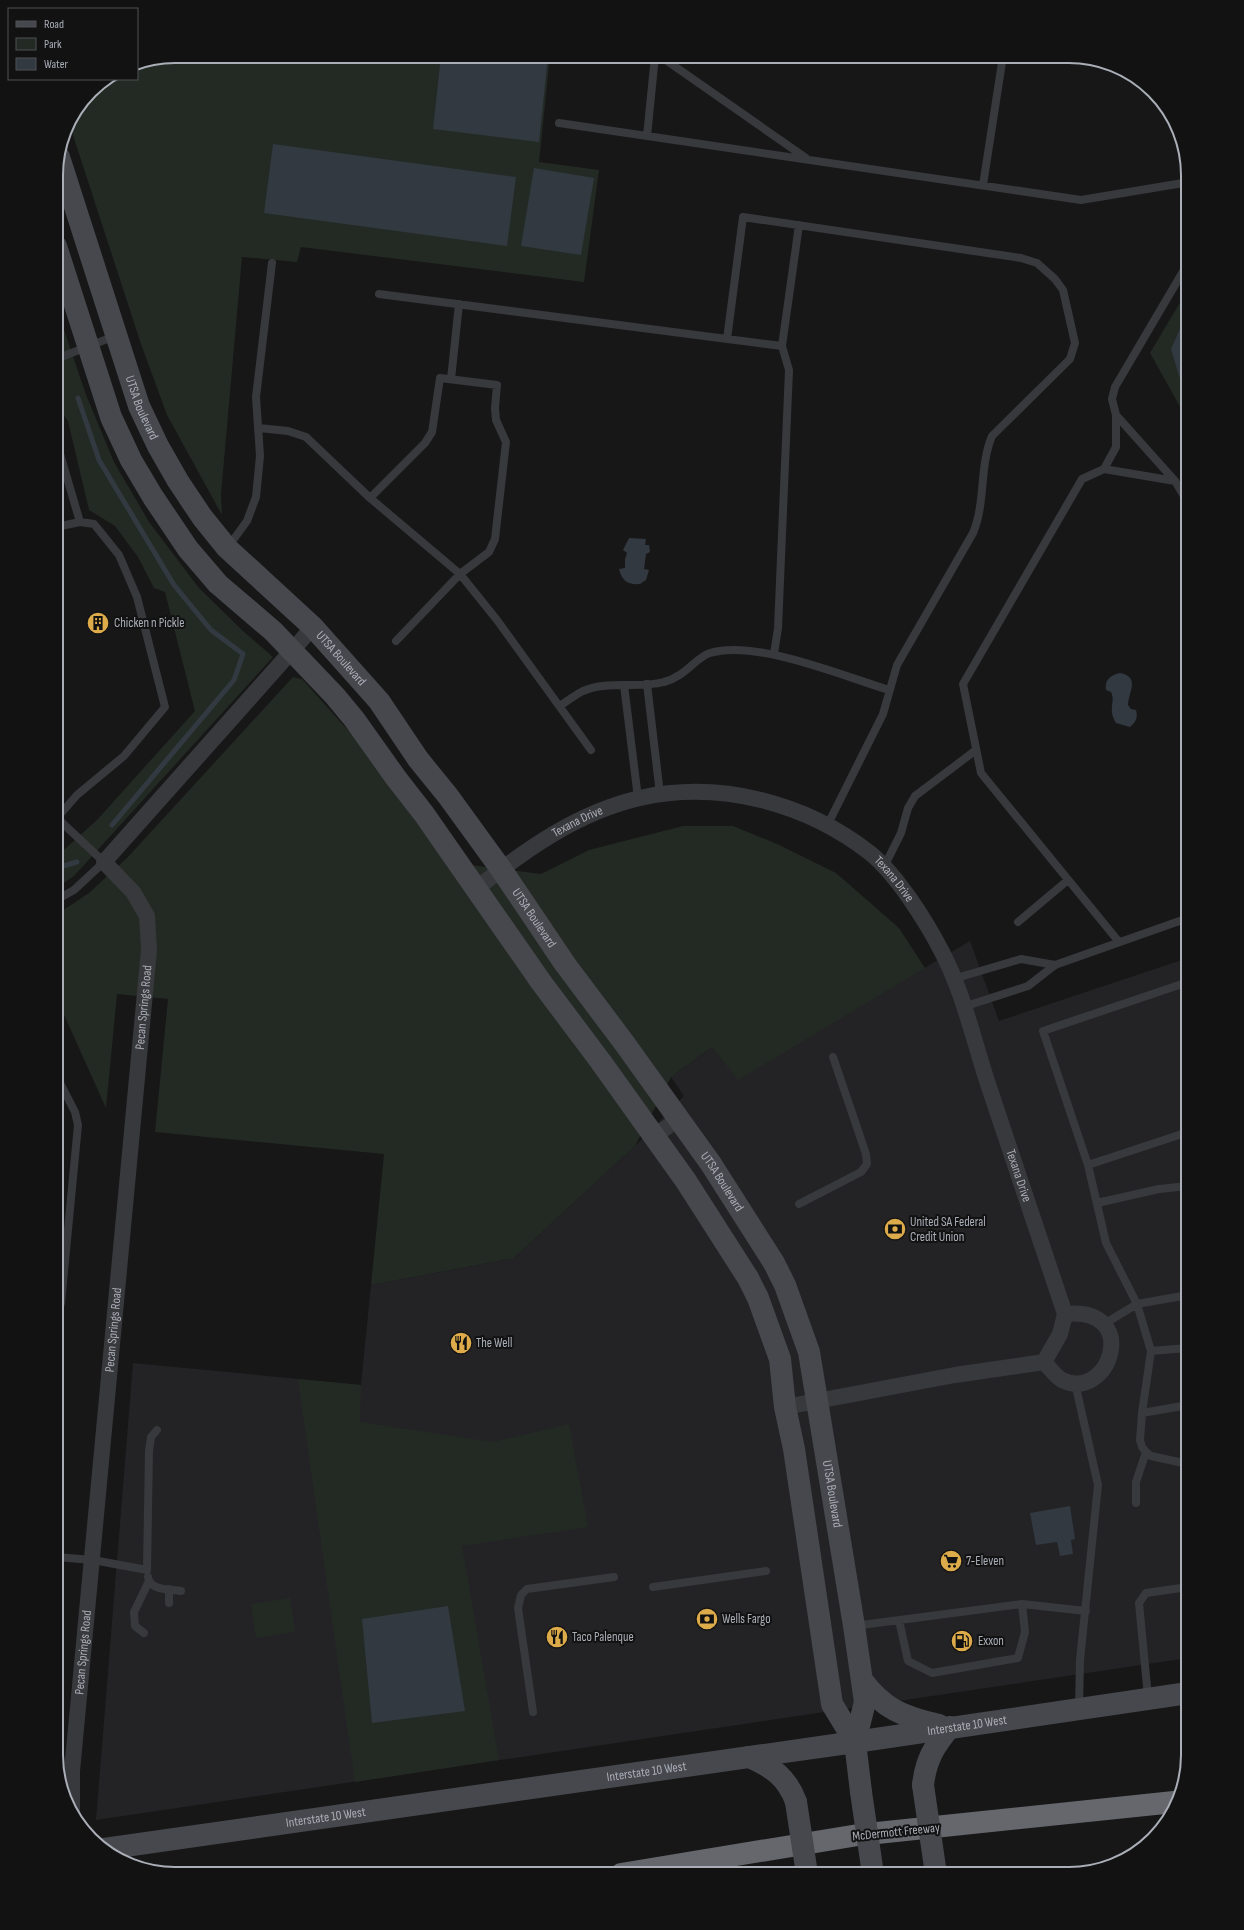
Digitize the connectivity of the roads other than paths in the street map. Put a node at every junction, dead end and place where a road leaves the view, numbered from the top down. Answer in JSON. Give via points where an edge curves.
{"nodes":[{"id":1,"x":654,"y":63,"type":"edge"},
{"id":2,"x":670,"y":63,"type":"edge"},
{"id":3,"x":1002,"y":63,"type":"edge"},
{"id":4,"x":559,"y":123,"type":"dead end"},
{"id":5,"x":646,"y":136,"type":"junction"},
{"id":6,"x":808,"y":160,"type":"junction"},
{"id":7,"x":63,"y":169,"type":"edge"},
{"id":8,"x":1181,"y":182,"type":"edge"},
{"id":9,"x":983,"y":185,"type":"junction"},
{"id":10,"x":799,"y":225,"type":"junction"},
{"id":11,"x":272,"y":263,"type":"dead end"},
{"id":12,"x":63,"y":268,"type":"edge"},
{"id":13,"x":1181,"y":275,"type":"edge"},
{"id":14,"x":378,"y":294,"type":"dead end"},
{"id":15,"x":459,"y":304,"type":"junction"},
{"id":16,"x":116,"y":335,"type":"junction"},
{"id":17,"x":728,"y":339,"type":"junction"},
{"id":18,"x":88,"y":346,"type":"junction"},
{"id":19,"x":782,"y":346,"type":"junction"},
{"id":20,"x":63,"y":356,"type":"edge"},
{"id":21,"x":451,"y":379,"type":"junction"},
{"id":22,"x":1116,"y":415,"type":"junction"},
{"id":23,"x":259,"y":428,"type":"junction"},
{"id":24,"x":63,"y":464,"type":"edge"},
{"id":25,"x":1104,"y":469,"type":"junction"},
{"id":26,"x":1175,"y":481,"type":"junction"},
{"id":27,"x":1181,"y":491,"type":"edge"},
{"id":28,"x":370,"y":498,"type":"junction"},
{"id":29,"x":80,"y":522,"type":"junction"},
{"id":30,"x":63,"y":526,"type":"edge"},
{"id":31,"x":227,"y":548,"type":"junction"},
{"id":32,"x":460,"y":574,"type":"junction"},
{"id":33,"x":312,"y":627,"type":"junction"},
{"id":34,"x":396,"y":641,"type":"dead end"},
{"id":35,"x":292,"y":652,"type":"junction"},
{"id":36,"x":774,"y":654,"type":"junction"},
{"id":37,"x":647,"y":684,"type":"junction"},
{"id":38,"x":624,"y":685,"type":"junction"},
{"id":39,"x":889,"y":690,"type":"junction"},
{"id":40,"x":560,"y":706,"type":"junction"},
{"id":41,"x":591,"y":750,"type":"dead end"},
{"id":42,"x":976,"y":750,"type":"junction"},
{"id":43,"x":660,"y":794,"type":"junction"},
{"id":44,"x":638,"y":798,"type":"junction"},
{"id":45,"x":63,"y":810,"type":"edge"},
{"id":46,"x":63,"y":824,"type":"edge"},
{"id":47,"x":827,"y":826,"type":"junction"},
{"id":48,"x":104,"y":862,"type":"junction"},
{"id":49,"x":884,"y":867,"type":"junction"},
{"id":50,"x":501,"y":869,"type":"junction"},
{"id":51,"x":1068,"y":880,"type":"junction"},
{"id":52,"x":476,"y":889,"type":"junction"},
{"id":53,"x":63,"y":896,"type":"edge"},
{"id":54,"x":1181,"y":920,"type":"edge"},
{"id":55,"x":1018,"y":922,"type":"dead end"},
{"id":56,"x":1119,"y":942,"type":"junction"},
{"id":57,"x":1054,"y":965,"type":"junction"},
{"id":58,"x":953,"y":978,"type":"junction"},
{"id":59,"x":1181,"y":984,"type":"edge"},
{"id":60,"x":963,"y":1007,"type":"junction"},
{"id":61,"x":833,"y":1057,"type":"dead end"},
{"id":62,"x":63,"y":1089,"type":"edge"},
{"id":63,"x":679,"y":1119,"type":"junction"},
{"id":64,"x":1181,"y":1134,"type":"edge"},
{"id":65,"x":654,"y":1136,"type":"junction"},
{"id":66,"x":1088,"y":1165,"type":"junction"},
{"id":67,"x":1181,"y":1187,"type":"edge"},
{"id":68,"x":1097,"y":1203,"type":"junction"},
{"id":69,"x":799,"y":1204,"type":"dead end"},
{"id":70,"x":63,"y":1282,"type":"edge"},
{"id":71,"x":1181,"y":1296,"type":"edge"},
{"id":72,"x":1137,"y":1304,"type":"junction"},
{"id":73,"x":1065,"y":1314,"type":"junction"},
{"id":74,"x":1104,"y":1324,"type":"junction"},
{"id":75,"x":1181,"y":1349,"type":"edge"},
{"id":76,"x":1151,"y":1351,"type":"junction"},
{"id":77,"x":1044,"y":1362,"type":"junction"},
{"id":78,"x":1075,"y":1383,"type":"junction"},
{"id":79,"x":817,"y":1401,"type":"junction"},
{"id":80,"x":785,"y":1406,"type":"junction"},
{"id":81,"x":1181,"y":1406,"type":"edge"},
{"id":82,"x":1142,"y":1413,"type":"junction"},
{"id":83,"x":157,"y":1430,"type":"dead end"},
{"id":84,"x":1146,"y":1452,"type":"junction"},
{"id":85,"x":1181,"y":1462,"type":"edge"},
{"id":86,"x":1136,"y":1503,"type":"dead end"},
{"id":87,"x":63,"y":1558,"type":"edge"},
{"id":88,"x":93,"y":1560,"type":"junction"},
{"id":89,"x":147,"y":1570,"type":"junction"},
{"id":90,"x":766,"y":1571,"type":"dead end"},
{"id":91,"x":614,"y":1577,"type":"dead end"},
{"id":92,"x":149,"y":1581,"type":"junction"},
{"id":93,"x":653,"y":1587,"type":"dead end"},
{"id":94,"x":1181,"y":1588,"type":"edge"},
{"id":95,"x":169,"y":1589,"type":"junction"},
{"id":96,"x":181,"y":1591,"type":"dead end"},
{"id":97,"x":169,"y":1603,"type":"dead end"},
{"id":98,"x":1022,"y":1604,"type":"junction"},
{"id":99,"x":1086,"y":1611,"type":"junction"},
{"id":100,"x":899,"y":1620,"type":"junction"},
{"id":101,"x":854,"y":1626,"type":"junction"},
{"id":102,"x":144,"y":1633,"type":"dead end"},
{"id":103,"x":862,"y":1680,"type":"junction"},
{"id":104,"x":1181,"y":1694,"type":"edge"},
{"id":105,"x":1148,"y":1699,"type":"junction"},
{"id":106,"x":1079,"y":1709,"type":"junction"},
{"id":107,"x":533,"y":1712,"type":"dead end"},
{"id":108,"x":950,"y":1727,"type":"junction"},
{"id":109,"x":855,"y":1742,"type":"junction"},
{"id":110,"x":749,"y":1757,"type":"junction"},
{"id":111,"x":72,"y":1798,"type":"edge"},
{"id":112,"x":1170,"y":1802,"type":"edge"},
{"id":113,"x":113,"y":1848,"type":"edge"},
{"id":114,"x":664,"y":1867,"type":"edge"},
{"id":115,"x":806,"y":1867,"type":"edge"},
{"id":116,"x":872,"y":1867,"type":"edge"},
{"id":117,"x":935,"y":1867,"type":"edge"}],
"edges":[{"from":1,"to":5,"type":"lane"},
{"from":2,"to":6,"type":"lane"},
{"from":3,"to":9,"type":"lane"},
{"from":4,"to":5,"type":"lane"},
{"from":5,"to":6,"type":"lane"},
{"from":6,"to":9,"type":"lane"},
{"from":7,"to":16,"type":"main road","name":"UTSA Boulevard"},
{"from":8,"to":9,"type":"lane","via":[[1081,200]]},
{"from":10,"to":17,"type":"lane","via":[[743,216]]},
{"from":10,"to":19,"type":"lane"},
{"from":10,"to":39,"type":"lane","via":[[1021,258],[1037,264],[1055,279],[1063,290],[1075,344],[1070,359],[992,436],[986,451],[979,519],[897,666]]},
{"from":11,"to":23,"type":"lane","via":[[256,397]]},
{"from":12,"to":18,"type":"main road","name":"UTSA Boulevard"},
{"from":13,"to":22,"type":"lane","via":[[1115,387],[1112,399]]},
{"from":14,"to":15,"type":"lane"},
{"from":15,"to":17,"type":"lane"},
{"from":15,"to":21,"type":"lane"},
{"from":16,"to":18,"type":"lane"},
{"from":16,"to":31,"type":"main road","name":"UTSA Boulevard","via":[[139,406],[158,446],[202,517]]},
{"from":17,"to":19,"type":"lane"},
{"from":18,"to":20,"type":"lane"},
{"from":18,"to":35,"type":"main road","name":"UTSA Boulevard","via":[[111,417],[131,460],[153,497],[188,549],[218,584],[273,631]]},
{"from":19,"to":36,"type":"lane","via":[[789,370],[778,628]]},
{"from":21,"to":28,"type":"lane","via":[[440,378],[432,432],[425,443]]},
{"from":21,"to":32,"type":"lane","via":[[497,385],[496,420],[506,442],[495,539],[489,552]]},
{"from":22,"to":25,"type":"lane","via":[[1116,447]]},
{"from":22,"to":26,"type":"lane"},
{"from":23,"to":28,"type":"lane","via":[[288,431],[306,437]]},
{"from":23,"to":31,"type":"lane","via":[[260,456],[256,497],[247,521]]},
{"from":24,"to":29,"type":"lane"},
{"from":25,"to":26,"type":"lane"},
{"from":25,"to":42,"type":"lane","via":[[1082,479],[963,684]]},
{"from":26,"to":27,"type":"lane"},
{"from":28,"to":32,"type":"lane"},
{"from":29,"to":30,"type":"lane"},
{"from":29,"to":45,"type":"lane","via":[[94,524],[119,555],[137,597],[166,707],[124,756],[77,795]]},
{"from":31,"to":33,"type":"main road","name":"UTSA Boulevard"},
{"from":32,"to":34,"type":"lane"},
{"from":32,"to":40,"type":"lane"},
{"from":33,"to":35,"type":"street"},
{"from":33,"to":50,"type":"main road","name":"UTSA Boulevard","via":[[379,701]]},
{"from":35,"to":48,"type":"street"},
{"from":35,"to":52,"type":"main road","name":"UTSA Boulevard","via":[[354,719]]},
{"from":36,"to":37,"type":"lane","via":[[724,649],[707,654],[682,675],[664,682]]},
{"from":36,"to":39,"type":"lane"},
{"from":37,"to":38,"type":"lane"},
{"from":37,"to":43,"type":"lane"},
{"from":38,"to":40,"type":"lane","via":[[583,691]]},
{"from":38,"to":44,"type":"lane"},
{"from":39,"to":47,"type":"lane","via":[[883,714]]},
{"from":40,"to":41,"type":"lane"},
{"from":42,"to":49,"type":"lane","via":[[915,796]]},
{"from":42,"to":51,"type":"lane","via":[[981,773]]},
{"from":43,"to":44,"type":"street","name":"Texana Drive"},
{"from":43,"to":47,"type":"street","name":"Texana Drive","via":[[714,791],[755,797],[810,816]]},
{"from":44,"to":50,"type":"street","name":"Texana Drive","via":[[574,822],[536,844]]},
{"from":46,"to":48,"type":"lane"},
{"from":47,"to":49,"type":"street","name":"Texana Drive","via":[[870,854]]},
{"from":48,"to":53,"type":"lane","via":[[74,890]]},
{"from":48,"to":88,"type":"street","name":"Pecan Springs Road","via":[[133,892],[147,916],[149,950]]},
{"from":49,"to":58,"type":"street","name":"Texana Drive","via":[[893,875],[920,916],[942,952]]},
{"from":50,"to":52,"type":"street","name":"Texana Drive"},
{"from":50,"to":63,"type":"main road","name":"UTSA Boulevard","via":[[565,964]]},
{"from":51,"to":55,"type":"lane"},
{"from":51,"to":56,"type":"lane"},
{"from":52,"to":65,"type":"main road","name":"UTSA Boulevard"},
{"from":54,"to":56,"type":"lane"},
{"from":56,"to":57,"type":"lane"},
{"from":57,"to":58,"type":"lane","via":[[1020,959]]},
{"from":57,"to":60,"type":"lane","via":[[1028,986]]},
{"from":58,"to":60,"type":"street","name":"Texana Drive"},
{"from":59,"to":66,"type":"lane","via":[[1043,1031]]},
{"from":60,"to":73,"type":"street","name":"Texana Drive"},
{"from":61,"to":69,"type":"lane","via":[[866,1154],[867,1164],[861,1172]]},
{"from":62,"to":70,"type":"lane","via":[[75,1112],[78,1125]]},
{"from":63,"to":65,"type":"street"},
{"from":63,"to":79,"type":"main road","name":"UTSA Boulevard","via":[[711,1164],[774,1263],[785,1285],[809,1352]]},
{"from":64,"to":66,"type":"lane"},
{"from":65,"to":80,"type":"main road","name":"UTSA Boulevard","via":[[686,1181],[758,1298],[780,1359]]},
{"from":66,"to":68,"type":"lane"},
{"from":67,"to":68,"type":"lane"},
{"from":68,"to":72,"type":"lane","via":[[1106,1243]]},
{"from":71,"to":72,"type":"lane"},
{"from":72,"to":74,"type":"lane"},
{"from":72,"to":76,"type":"lane"},
{"from":73,"to":74,"type":"street","via":[[1079,1312],[1091,1315]]},
{"from":73,"to":77,"type":"street","via":[[1060,1334]]},
{"from":74,"to":78,"type":"street","via":[[1111,1335],[1112,1352],[1106,1366],[1091,1381]]},
{"from":75,"to":76,"type":"lane"},
{"from":76,"to":82,"type":"lane"},
{"from":77,"to":78,"type":"street","via":[[1061,1379]]},
{"from":77,"to":79,"type":"street","via":[[955,1375]]},
{"from":78,"to":99,"type":"lane","via":[[1098,1485]]},
{"from":79,"to":80,"type":"street"},
{"from":79,"to":101,"type":"main road","name":"UTSA Boulevard"},
{"from":80,"to":109,"type":"main road","name":"UTSA Boulevard","via":[[794,1448],[832,1704]]},
{"from":81,"to":82,"type":"lane"},
{"from":82,"to":84,"type":"lane","via":[[1140,1440]]},
{"from":83,"to":89,"type":"lane","via":[[152,1437],[149,1451]]},
{"from":84,"to":85,"type":"lane","via":[[1151,1456]]},
{"from":84,"to":86,"type":"lane","via":[[1136,1482]]},
{"from":87,"to":88,"type":"lane"},
{"from":88,"to":89,"type":"lane"},
{"from":88,"to":111,"type":"street","name":"Pecan Springs Road","via":[[72,1771]]},
{"from":89,"to":92,"type":"lane"},
{"from":90,"to":93,"type":"lane"},
{"from":91,"to":107,"type":"lane","via":[[527,1589],[521,1595],[518,1608]]},
{"from":92,"to":95,"type":"lane","via":[[157,1588]]},
{"from":92,"to":102,"type":"lane","via":[[134,1612],[135,1626]]},
{"from":94,"to":105,"type":"lane","via":[[1146,1594],[1139,1603]]},
{"from":95,"to":96,"type":"lane"},
{"from":95,"to":97,"type":"lane"},
{"from":98,"to":99,"type":"lane"},
{"from":98,"to":100,"type":"lane"},
{"from":98,"to":100,"type":"lane","via":[[1025,1632],[1018,1658],[932,1673],[908,1661]]},
{"from":99,"to":106,"type":"lane","via":[[1080,1660]]},
{"from":100,"to":101,"type":"lane"},
{"from":101,"to":103,"type":"main road","name":"UTSA Boulevard"},
{"from":103,"to":108,"type":"main road","via":[[878,1699],[892,1709],[914,1720]]},
{"from":103,"to":109,"type":"main road","name":"UTSA Boulevard","via":[[865,1702]]},
{"from":104,"to":105,"type":"main road","name":"Interstate 10 West"},
{"from":105,"to":106,"type":"main road","name":"Interstate 10 West"},
{"from":106,"to":108,"type":"main road","name":"Interstate 10 West"},
{"from":108,"to":109,"type":"main road","name":"Interstate 10 West"},
{"from":108,"to":117,"type":"main road","bridge":true,"via":[[928,1758],[923,1785]]},
{"from":109,"to":110,"type":"main road","name":"Interstate 10 West"},
{"from":109,"to":116,"type":"main road","name":"UTSA Boulevard","bridge":true},
{"from":110,"to":113,"type":"main road","name":"Interstate 10 West"},
{"from":110,"to":115,"type":"main road","bridge":true,"via":[[769,1766],[792,1789]]},
{"from":112,"to":114,"type":"highway","name":"McDermott Freeway","via":[[858,1835]]}]}
